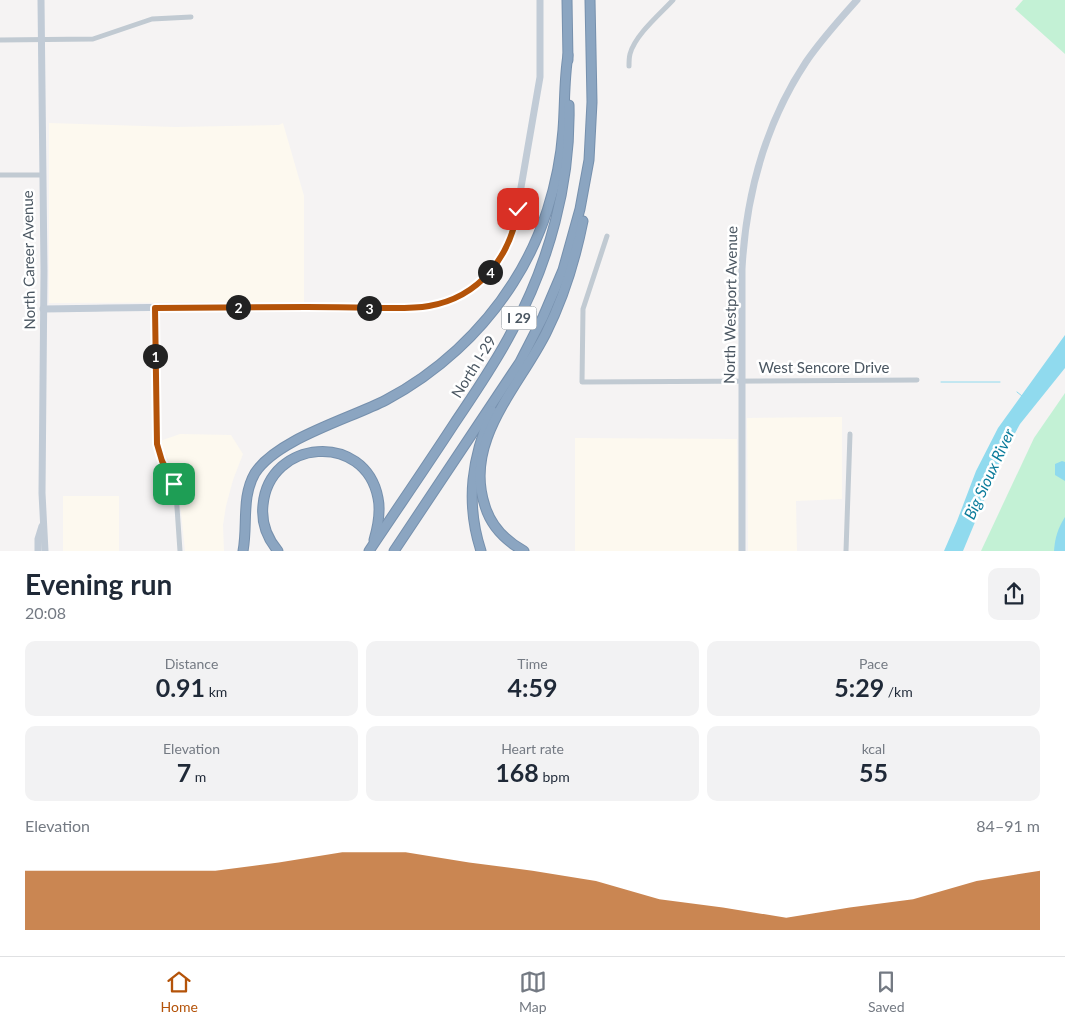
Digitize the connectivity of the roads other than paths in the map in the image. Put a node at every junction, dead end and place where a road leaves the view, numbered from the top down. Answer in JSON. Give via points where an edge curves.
{"nodes":[{"id":1,"x":41,"y":0,"type":"edge"},
{"id":2,"x":540,"y":0,"type":"edge"},
{"id":3,"x":567,"y":0,"type":"edge"},
{"id":4,"x":590,"y":0,"type":"edge"},
{"id":5,"x":673,"y":0,"type":"edge"},
{"id":6,"x":857,"y":0,"type":"edge"},
{"id":7,"x":191,"y":17,"type":"dead end"},
{"id":8,"x":0,"y":40,"type":"edge"},
{"id":9,"x":41,"y":40,"type":"junction"},
{"id":10,"x":568,"y":55,"type":"junction"},
{"id":11,"x":629,"y":66,"type":"dead end"},
{"id":12,"x":0,"y":175,"type":"edge"},
{"id":13,"x":42,"y":175,"type":"junction"},
{"id":14,"x":586,"y":182,"type":"junction"},
{"id":15,"x":607,"y":236,"type":"dead end"},
{"id":16,"x":155,"y":308,"type":"junction"},
{"id":17,"x":44,"y":309,"type":"junction"},
{"id":18,"x":512,"y":374,"type":"junction"},
{"id":19,"x":917,"y":380,"type":"dead end"},
{"id":20,"x":743,"y":381,"type":"junction"},
{"id":21,"x":850,"y":434,"type":"dead end"},
{"id":22,"x":44,"y":519,"type":"junction"},
{"id":23,"x":371,"y":548,"type":"edge"},
{"id":24,"x":38,"y":551,"type":"edge"},
{"id":25,"x":45,"y":551,"type":"edge"},
{"id":26,"x":180,"y":551,"type":"edge"},
{"id":27,"x":244,"y":551,"type":"edge"},
{"id":28,"x":278,"y":551,"type":"edge"},
{"id":29,"x":394,"y":551,"type":"edge"},
{"id":30,"x":481,"y":551,"type":"edge"},
{"id":31,"x":524,"y":551,"type":"edge"},
{"id":32,"x":742,"y":551,"type":"edge"},
{"id":33,"x":846,"y":551,"type":"edge"}],
"edges":[{"from":1,"to":9,"type":"street","name":"North Career Avenue"},
{"from":2,"to":16,"type":"street","via":[[539,84],[517,217],[512,237],[499,261],[480,282],[460,296],[430,306]]},
{"from":3,"to":10,"type":"highway","name":"North I-29","number":"I 29"},
{"from":4,"to":14,"type":"highway","number":"I 29","via":[[592,118]]},
{"from":5,"to":11,"type":"street","via":[[635,44]]},
{"from":6,"to":20,"type":"street","name":"North Westport Avenue","via":[[806,62],[780,109],[761,154],[744,244]]},
{"from":7,"to":9,"type":"street","via":[[152,19],[93,39]]},
{"from":8,"to":9,"type":"street"},
{"from":9,"to":13,"type":"street","name":"North Career Avenue"},
{"from":10,"to":23,"type":"highway","name":"North I-29","number":"I 29","via":[[570,116],[566,166],[553,227],[537,277],[490,369]]},
{"from":10,"to":27,"type":"highway","via":[[561,146],[554,186],[537,237],[504,296],[468,339],[422,378],[385,400],[294,442],[264,462],[247,494]]},
{"from":12,"to":13,"type":"street"},
{"from":13,"to":17,"type":"street","name":"North Career Avenue"},
{"from":14,"to":18,"type":"highway","number":"I 29","via":[[558,284],[536,333]]},
{"from":14,"to":31,"type":"highway","via":[[588,191],[577,253],[562,298],[533,358],[496,417],[481,464],[481,494],[490,518],[508,541]]},
{"from":15,"to":20,"type":"street","name":"West Sencore Drive","via":[[583,309],[582,382]]},
{"from":16,"to":17,"type":"street"},
{"from":16,"to":26,"type":"street","via":[[157,444],[176,493]]},
{"from":17,"to":22,"type":"street","name":"North Career Avenue"},
{"from":18,"to":29,"type":"highway","number":"I 29"},
{"from":18,"to":30,"type":"highway","via":[[490,415],[475,462],[472,505]]},
{"from":19,"to":20,"type":"street","name":"West Sencore Drive"},
{"from":20,"to":32,"type":"street","name":"North Westport Avenue"},
{"from":21,"to":33,"type":"street"},
{"from":22,"to":24,"type":"street","name":"North Career Avenue"},
{"from":22,"to":25,"type":"street","name":"North Career Avenue"},
{"from":23,"to":28,"type":"highway","via":[[379,504],[369,475],[362,466],[345,456],[317,451],[287,462],[267,487],[262,518],[266,533]]}]}
